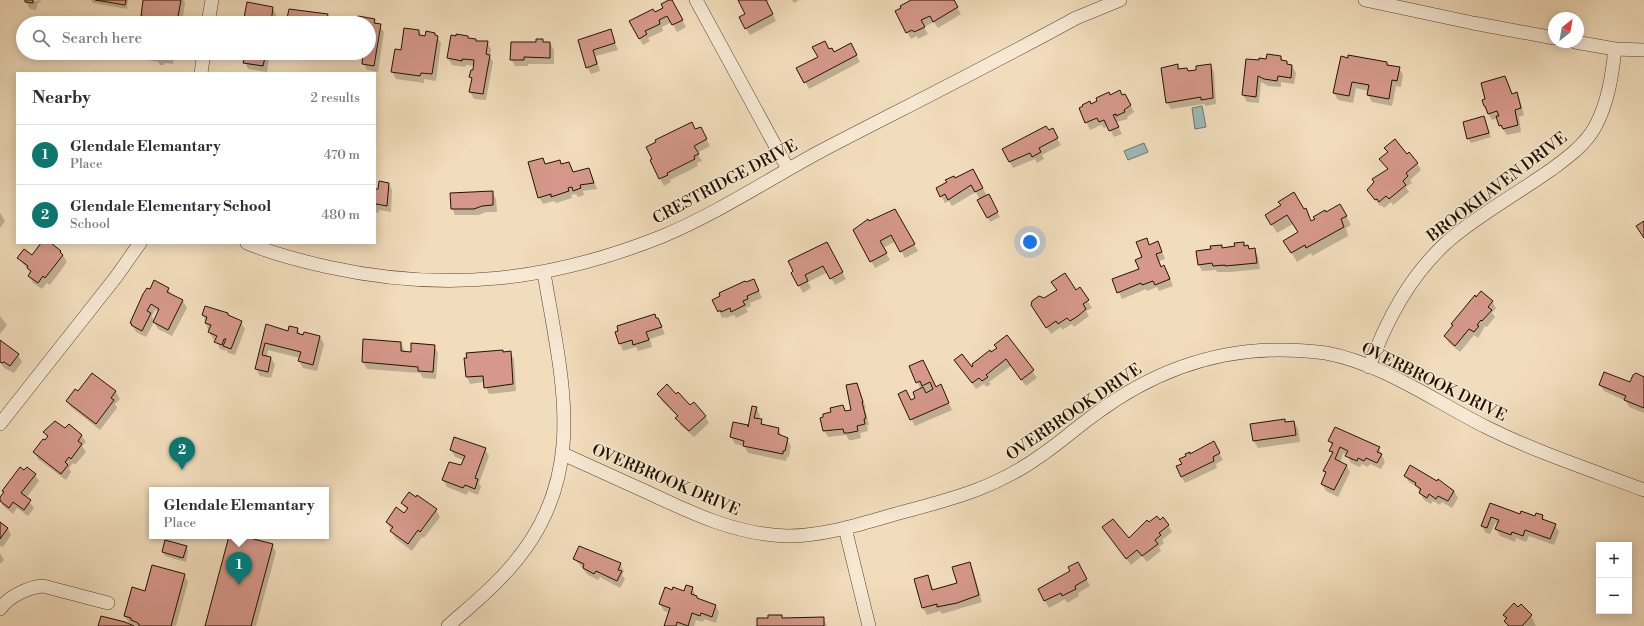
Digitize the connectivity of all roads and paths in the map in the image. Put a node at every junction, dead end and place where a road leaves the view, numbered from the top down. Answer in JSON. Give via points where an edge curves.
{"nodes":[{"id":1,"x":212,"y":0,"type":"edge"},
{"id":2,"x":696,"y":0,"type":"edge"},
{"id":3,"x":1120,"y":0,"type":"edge"},
{"id":4,"x":1365,"y":0,"type":"edge"},
{"id":5,"x":209,"y":16,"type":"edge"},
{"id":6,"x":1548,"y":37,"type":"edge"},
{"id":7,"x":1584,"y":44,"type":"edge"},
{"id":8,"x":1615,"y":49,"type":"junction"},
{"id":9,"x":1644,"y":50,"type":"edge"},
{"id":10,"x":203,"y":60,"type":"edge"},
{"id":11,"x":201,"y":72,"type":"edge"},
{"id":12,"x":788,"y":168,"type":"junction"},
{"id":13,"x":139,"y":244,"type":"edge"},
{"id":14,"x":250,"y":244,"type":"edge"},
{"id":15,"x":544,"y":273,"type":"junction"},
{"id":16,"x":1369,"y":366,"type":"junction"},
{"id":17,"x":2,"y":416,"type":"edge"},
{"id":18,"x":563,"y":454,"type":"junction"},
{"id":19,"x":1644,"y":490,"type":"edge"},
{"id":20,"x":845,"y":528,"type":"junction"},
{"id":21,"x":108,"y":603,"type":"dead end"},
{"id":22,"x":0,"y":609,"type":"edge"},
{"id":23,"x":450,"y":624,"type":"edge"},
{"id":24,"x":869,"y":626,"type":"edge"}],
"edges":[{"from":1,"to":5,"type":"street"},
{"from":2,"to":12,"type":"street"},
{"from":3,"to":12,"type":"street","name":"CRESTRIDGE DRIVE","via":[[1076,18]]},
{"from":4,"to":6,"type":"street"},
{"from":7,"to":8,"type":"street"},
{"from":8,"to":9,"type":"street"},
{"from":8,"to":16,"type":"street","name":"BROOKHAVEN DRIVE","via":[[1610,86],[1602,112],[1587,139],[1552,169],[1468,225],[1432,257],[1404,293]]},
{"from":10,"to":11,"type":"street"},
{"from":12,"to":15,"type":"street","name":"CRESTRIDGE DRIVE","via":[[706,215],[664,235],[593,260]]},
{"from":13,"to":17,"type":"street","via":[[116,278]]},
{"from":14,"to":15,"type":"street","name":"CRESTRIDGE DRIVE","via":[[303,261],[394,279],[467,281]]},
{"from":15,"to":18,"type":"street","via":[[564,400]]},
{"from":16,"to":19,"type":"street","name":"OVERBROOK DRIVE","via":[[1518,442]]},
{"from":16,"to":20,"type":"street","name":"OVERBROOK DRIVE","via":[[1329,354],[1287,350],[1237,352],[1196,361],[1133,388],[1029,464],[992,485],[950,500]]},
{"from":18,"to":20,"type":"street","name":"OVERBROOK DRIVE","via":[[688,511],[741,530],[790,536]]},
{"from":18,"to":23,"type":"street","via":[[548,506],[529,543],[509,570]]},
{"from":20,"to":24,"type":"street"},
{"from":21,"to":22,"type":"street","via":[[37,586],[8,599]]}]}
